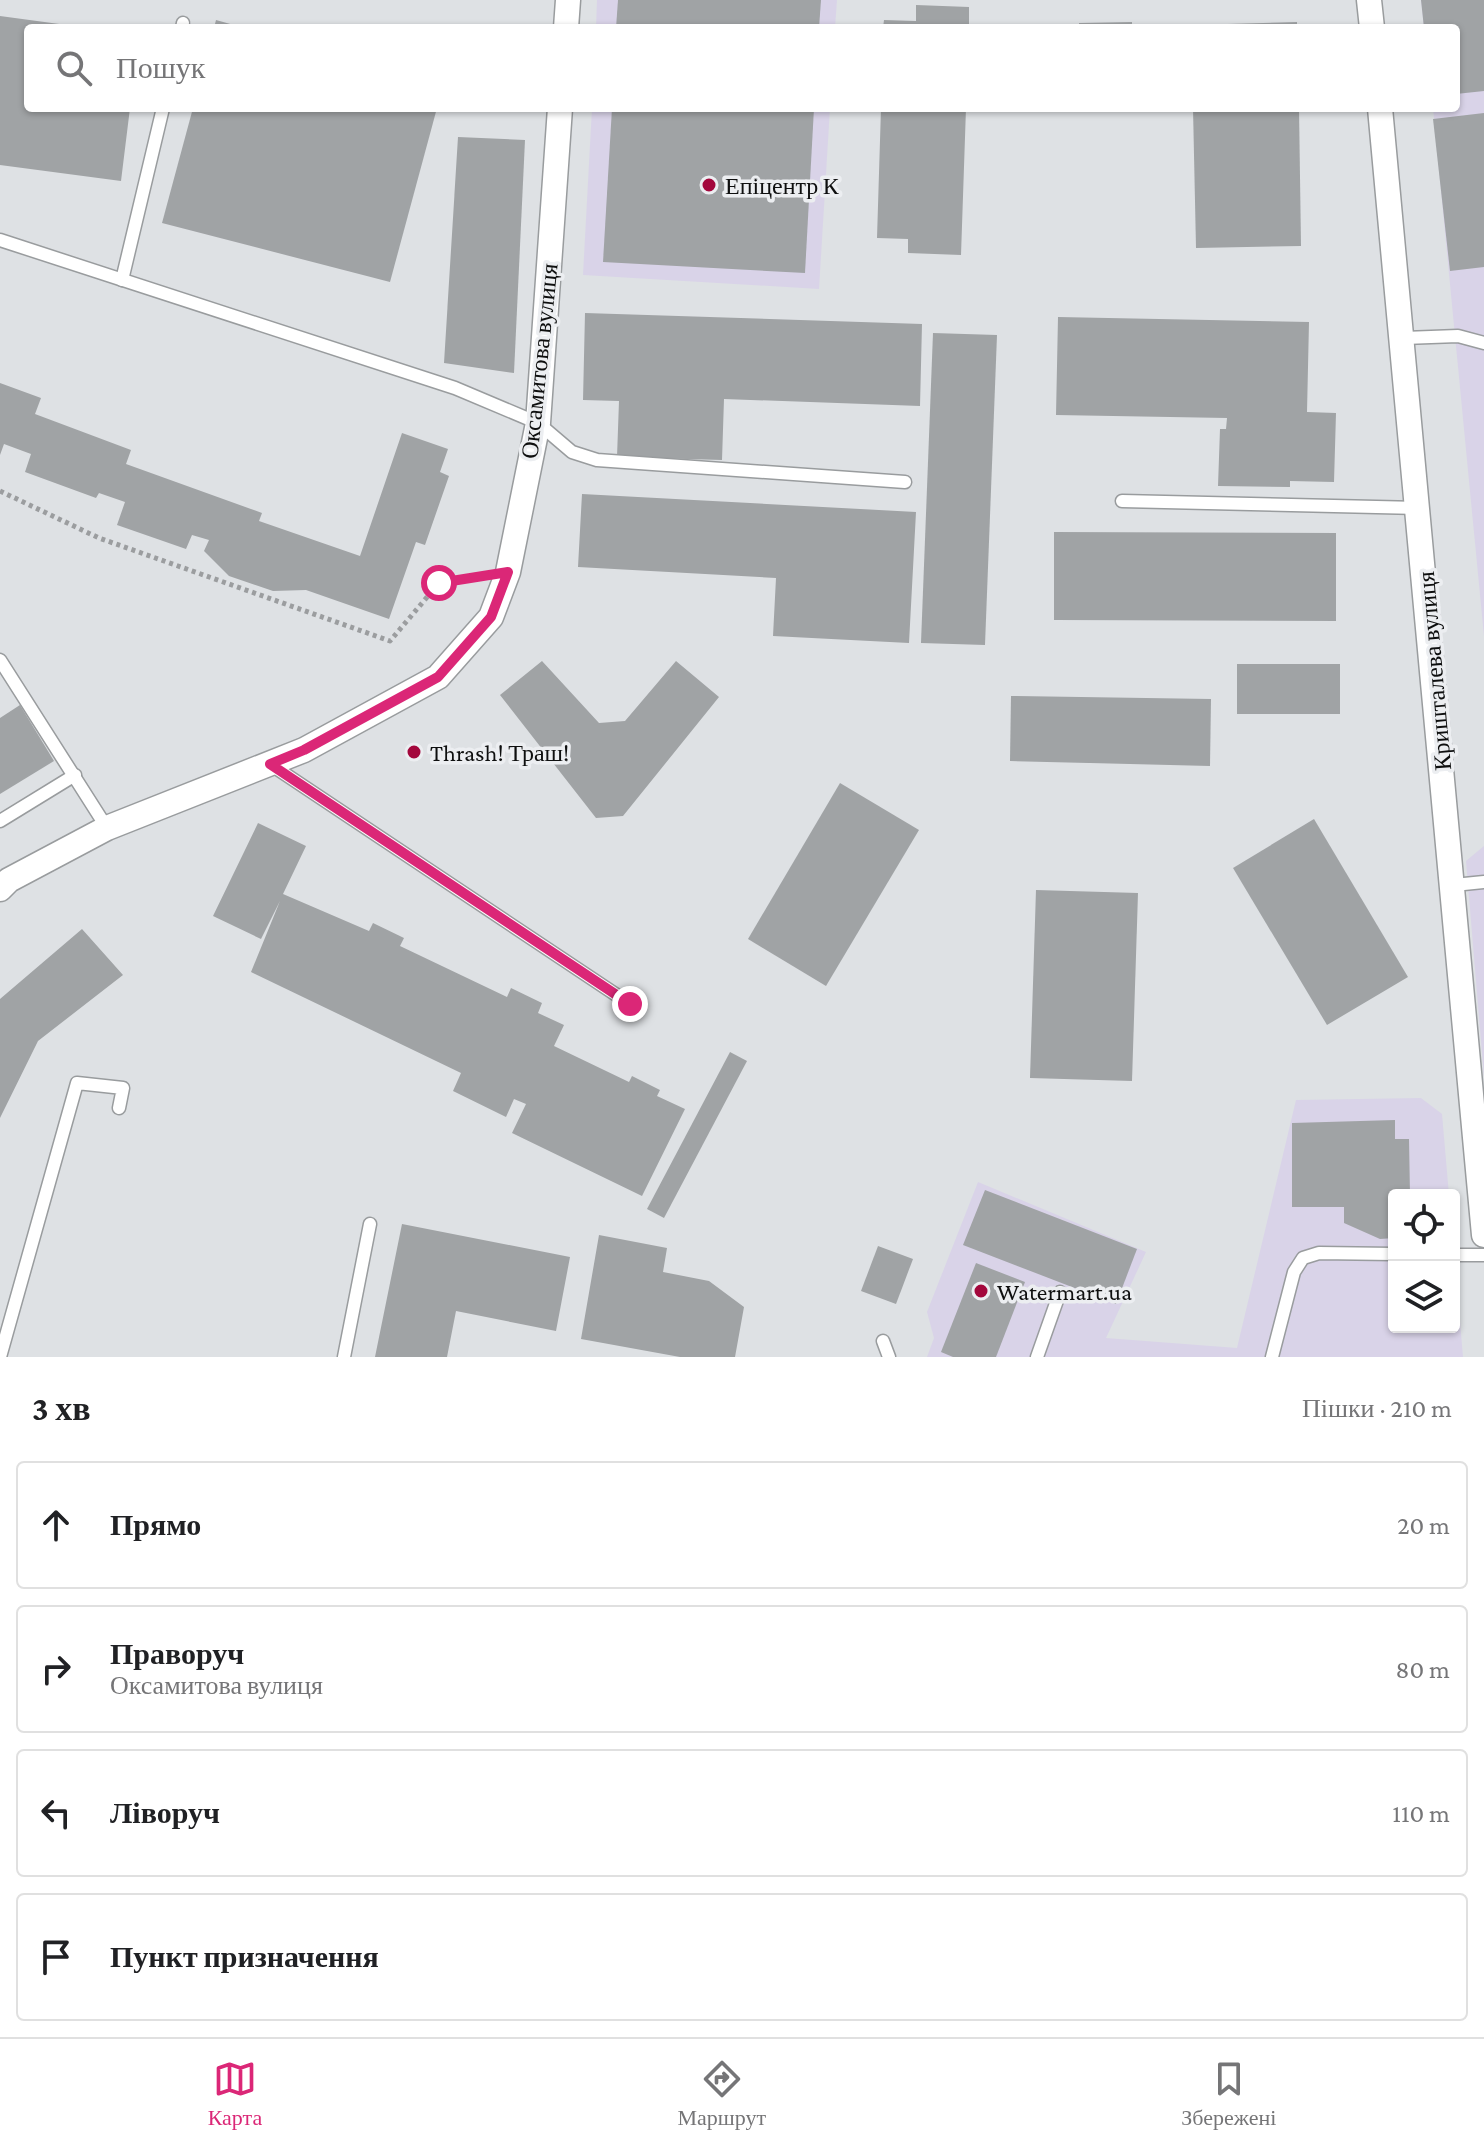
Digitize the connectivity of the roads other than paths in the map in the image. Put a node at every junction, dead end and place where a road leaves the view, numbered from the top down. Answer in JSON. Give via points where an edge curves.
{"nodes":[{"id":1,"x":568,"y":0,"type":"edge"},
{"id":2,"x":1369,"y":0,"type":"edge"},
{"id":3,"x":566,"y":24,"type":"edge"},
{"id":4,"x":1372,"y":24,"type":"edge"},
{"id":5,"x":162,"y":112,"type":"edge"},
{"id":6,"x":560,"y":112,"type":"edge"},
{"id":7,"x":1380,"y":112,"type":"edge"},
{"id":8,"x":0,"y":240,"type":"edge"},
{"id":9,"x":122,"y":280,"type":"junction"},
{"id":10,"x":1404,"y":338,"type":"junction"},
{"id":11,"x":1484,"y":343,"type":"edge"},
{"id":12,"x":538,"y":423,"type":"junction"},
{"id":13,"x":905,"y":482,"type":"dead end"},
{"id":14,"x":1122,"y":501,"type":"dead end"},
{"id":15,"x":1419,"y":508,"type":"junction"},
{"id":16,"x":0,"y":660,"type":"edge"},
{"id":17,"x":270,"y":764,"type":"junction"},
{"id":18,"x":75,"y":775,"type":"junction"},
{"id":19,"x":0,"y":821,"type":"edge"},
{"id":20,"x":107,"y":828,"type":"junction"},
{"id":21,"x":1484,"y":882,"type":"edge"},
{"id":22,"x":1454,"y":885,"type":"junction"},
{"id":23,"x":0,"y":889,"type":"edge"},
{"id":24,"x":630,"y":1004,"type":"dead end"},
{"id":25,"x":119,"y":1108,"type":"dead end"},
{"id":26,"x":370,"y":1224,"type":"dead end"},
{"id":27,"x":1484,"y":1235,"type":"edge"},
{"id":28,"x":1388,"y":1254,"type":"edge"},
{"id":29,"x":1460,"y":1255,"type":"edge"},
{"id":30,"x":1484,"y":1255,"type":"edge"},
{"id":31,"x":1060,"y":1292,"type":"dead end"},
{"id":32,"x":883,"y":1341,"type":"dead end"},
{"id":33,"x":0,"y":1357,"type":"edge"},
{"id":34,"x":344,"y":1357,"type":"edge"},
{"id":35,"x":889,"y":1357,"type":"edge"},
{"id":36,"x":1037,"y":1357,"type":"edge"},
{"id":37,"x":1272,"y":1357,"type":"edge"}],
"edges":[{"from":1,"to":3,"type":"street"},
{"from":2,"to":4,"type":"street"},
{"from":5,"to":9,"type":"lane"},
{"from":6,"to":12,"type":"street","name":"Оксамитова вулиця"},
{"from":7,"to":10,"type":"street","name":"Кришталева вулиця"},
{"from":8,"to":9,"type":"lane"},
{"from":9,"to":12,"type":"lane","via":[[455,388]]},
{"from":10,"to":11,"type":"lane","via":[[1449,335]]},
{"from":10,"to":15,"type":"street","name":"Кришталева вулиця"},
{"from":12,"to":13,"type":"lane","via":[[572,452],[597,460]]},
{"from":12,"to":17,"type":"street","name":"Оксамитова вулиця","via":[[508,572],[491,617],[438,677]]},
{"from":14,"to":15,"type":"lane"},
{"from":15,"to":22,"type":"street","name":"Кришталева вулиця"},
{"from":16,"to":18,"type":"lane"},
{"from":17,"to":20,"type":"street","name":"Оксамитова вулиця"},
{"from":17,"to":24,"type":"lane"},
{"from":18,"to":19,"type":"lane"},
{"from":18,"to":20,"type":"lane"},
{"from":20,"to":23,"type":"street","name":"Оксамитова вулиця"},
{"from":21,"to":22,"type":"lane"},
{"from":22,"to":27,"type":"street","name":"Кришталева вулиця"},
{"from":25,"to":33,"type":"lane","via":[[123,1088],[77,1083]]},
{"from":26,"to":34,"type":"lane"},
{"from":28,"to":37,"type":"lane","via":[[1319,1253],[1303,1258],[1294,1272]]},
{"from":29,"to":30,"type":"lane"},
{"from":31,"to":36,"type":"lane"},
{"from":32,"to":35,"type":"lane"}]}
